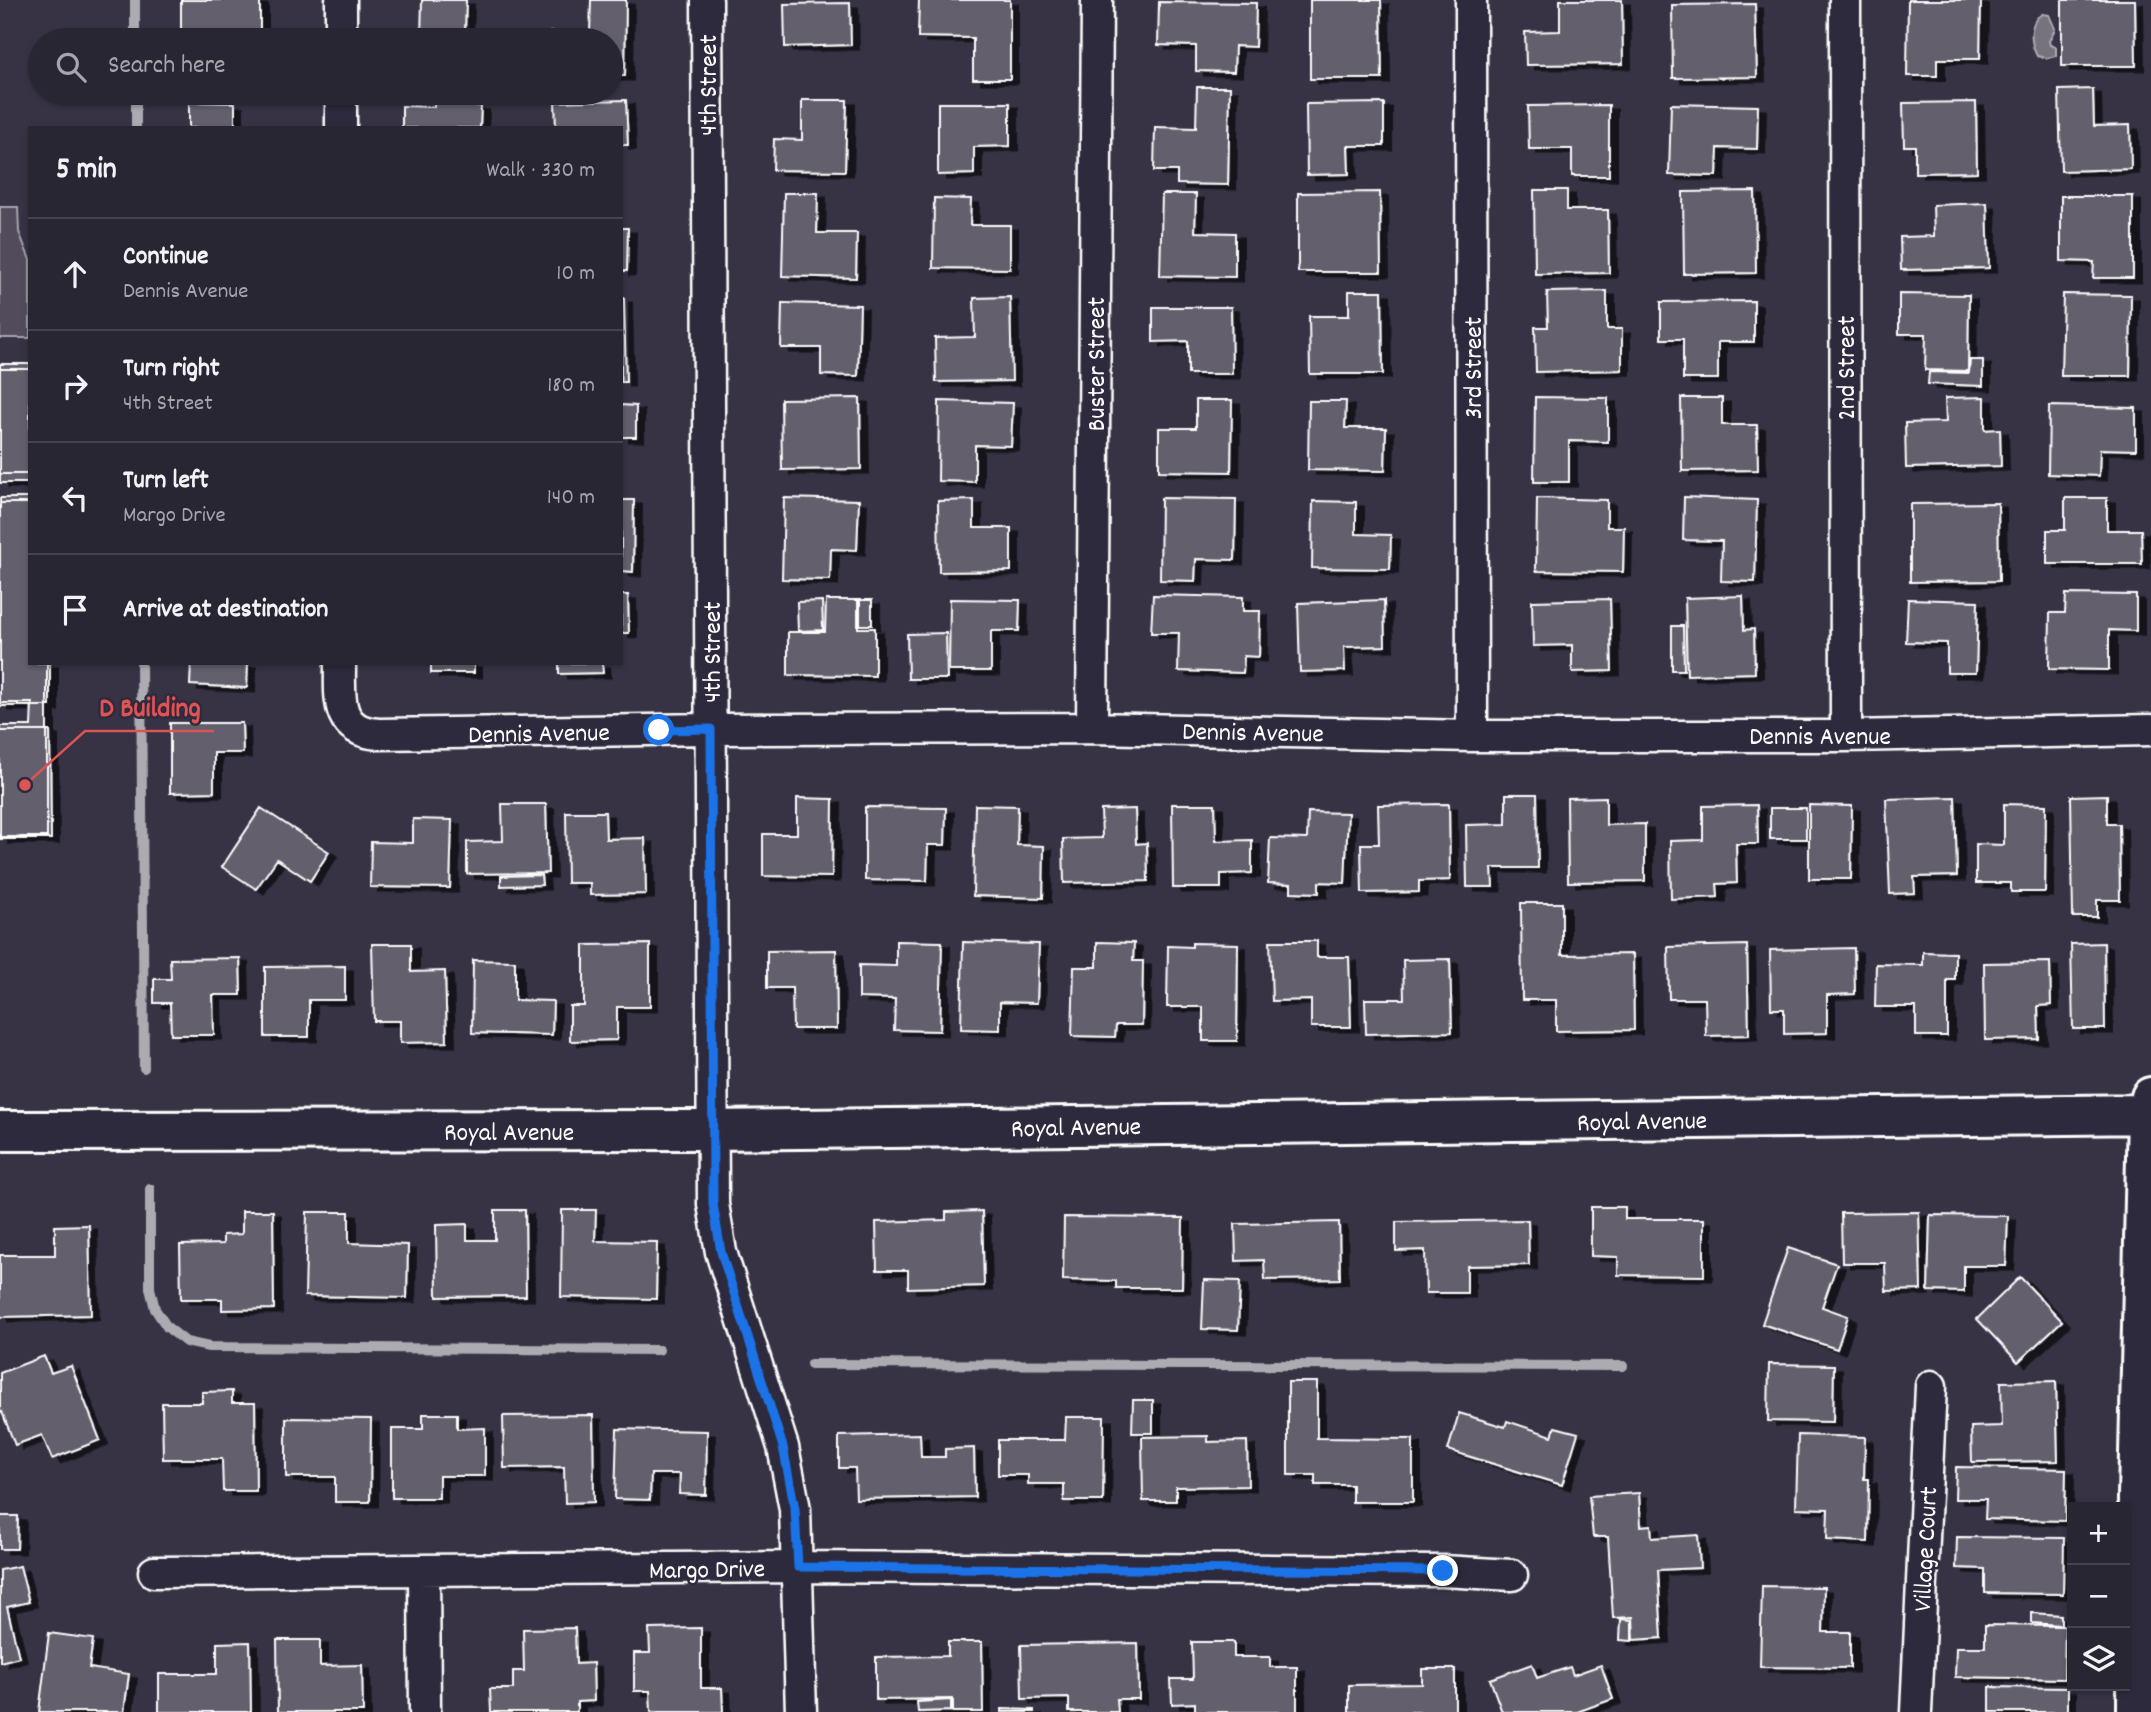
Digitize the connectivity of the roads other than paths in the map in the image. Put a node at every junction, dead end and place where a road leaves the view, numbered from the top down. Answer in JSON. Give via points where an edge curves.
{"nodes":[{"id":1,"x":341,"y":0,"type":"edge"},
{"id":2,"x":707,"y":0,"type":"edge"},
{"id":3,"x":1097,"y":0,"type":"edge"},
{"id":4,"x":1471,"y":0,"type":"edge"},
{"id":5,"x":1844,"y":0,"type":"edge"},
{"id":6,"x":341,"y":28,"type":"edge"},
{"id":7,"x":341,"y":105,"type":"edge"},
{"id":8,"x":341,"y":126,"type":"edge"},
{"id":9,"x":340,"y":665,"type":"edge"},
{"id":10,"x":1092,"y":728,"type":"junction"},
{"id":11,"x":711,"y":729,"type":"junction"},
{"id":12,"x":2151,"y":730,"type":"edge"},
{"id":13,"x":1472,"y":736,"type":"junction"},
{"id":14,"x":1846,"y":736,"type":"junction"},
{"id":15,"x":2150,"y":1108,"type":"edge"},
{"id":16,"x":711,"y":1130,"type":"junction"},
{"id":17,"x":0,"y":1131,"type":"edge"},
{"id":18,"x":1931,"y":1386,"type":"dead end"},
{"id":19,"x":798,"y":1567,"type":"junction"},
{"id":20,"x":425,"y":1571,"type":"junction"},
{"id":21,"x":154,"y":1572,"type":"dead end"},
{"id":22,"x":1512,"y":1575,"type":"dead end"},
{"id":23,"x":425,"y":1712,"type":"edge"},
{"id":24,"x":801,"y":1712,"type":"edge"},
{"id":25,"x":1916,"y":1712,"type":"edge"},
{"id":26,"x":2137,"y":1712,"type":"edge"}],
"edges":[{"from":1,"to":6,"type":"street"},
{"from":2,"to":11,"type":"street","name":"4th Street"},
{"from":3,"to":10,"type":"street","name":"Buster Street"},
{"from":4,"to":13,"type":"street","name":"3rd Street"},
{"from":5,"to":14,"type":"street","name":"2nd Street"},
{"from":7,"to":8,"type":"street"},
{"from":9,"to":11,"type":"street","name":"Dennis Avenue","via":[[343,712],[356,729],[367,733]]},
{"from":10,"to":11,"type":"street","name":"Dennis Avenue"},
{"from":10,"to":13,"type":"street","name":"Dennis Avenue"},
{"from":11,"to":16,"type":"street","name":"4th Street"},
{"from":12,"to":14,"type":"street","name":"Dennis Avenue"},
{"from":13,"to":14,"type":"street","name":"Dennis Avenue"},
{"from":15,"to":16,"type":"main road","name":"Royal Avenue"},
{"from":15,"to":26,"type":"main road","via":[[2138,1496]]},
{"from":16,"to":17,"type":"main road","name":"Royal Avenue"},
{"from":16,"to":19,"type":"street","name":"4th Street","via":[[713,1204],[721,1252],[783,1447],[795,1509]]},
{"from":18,"to":25,"type":"street","name":"Village Court"},
{"from":19,"to":20,"type":"street","name":"Margo Drive"},
{"from":19,"to":22,"type":"street","name":"Margo Drive"},
{"from":19,"to":24,"type":"street","name":"4th Street"},
{"from":20,"to":21,"type":"street","name":"Margo Drive"},
{"from":20,"to":23,"type":"street"}]}
